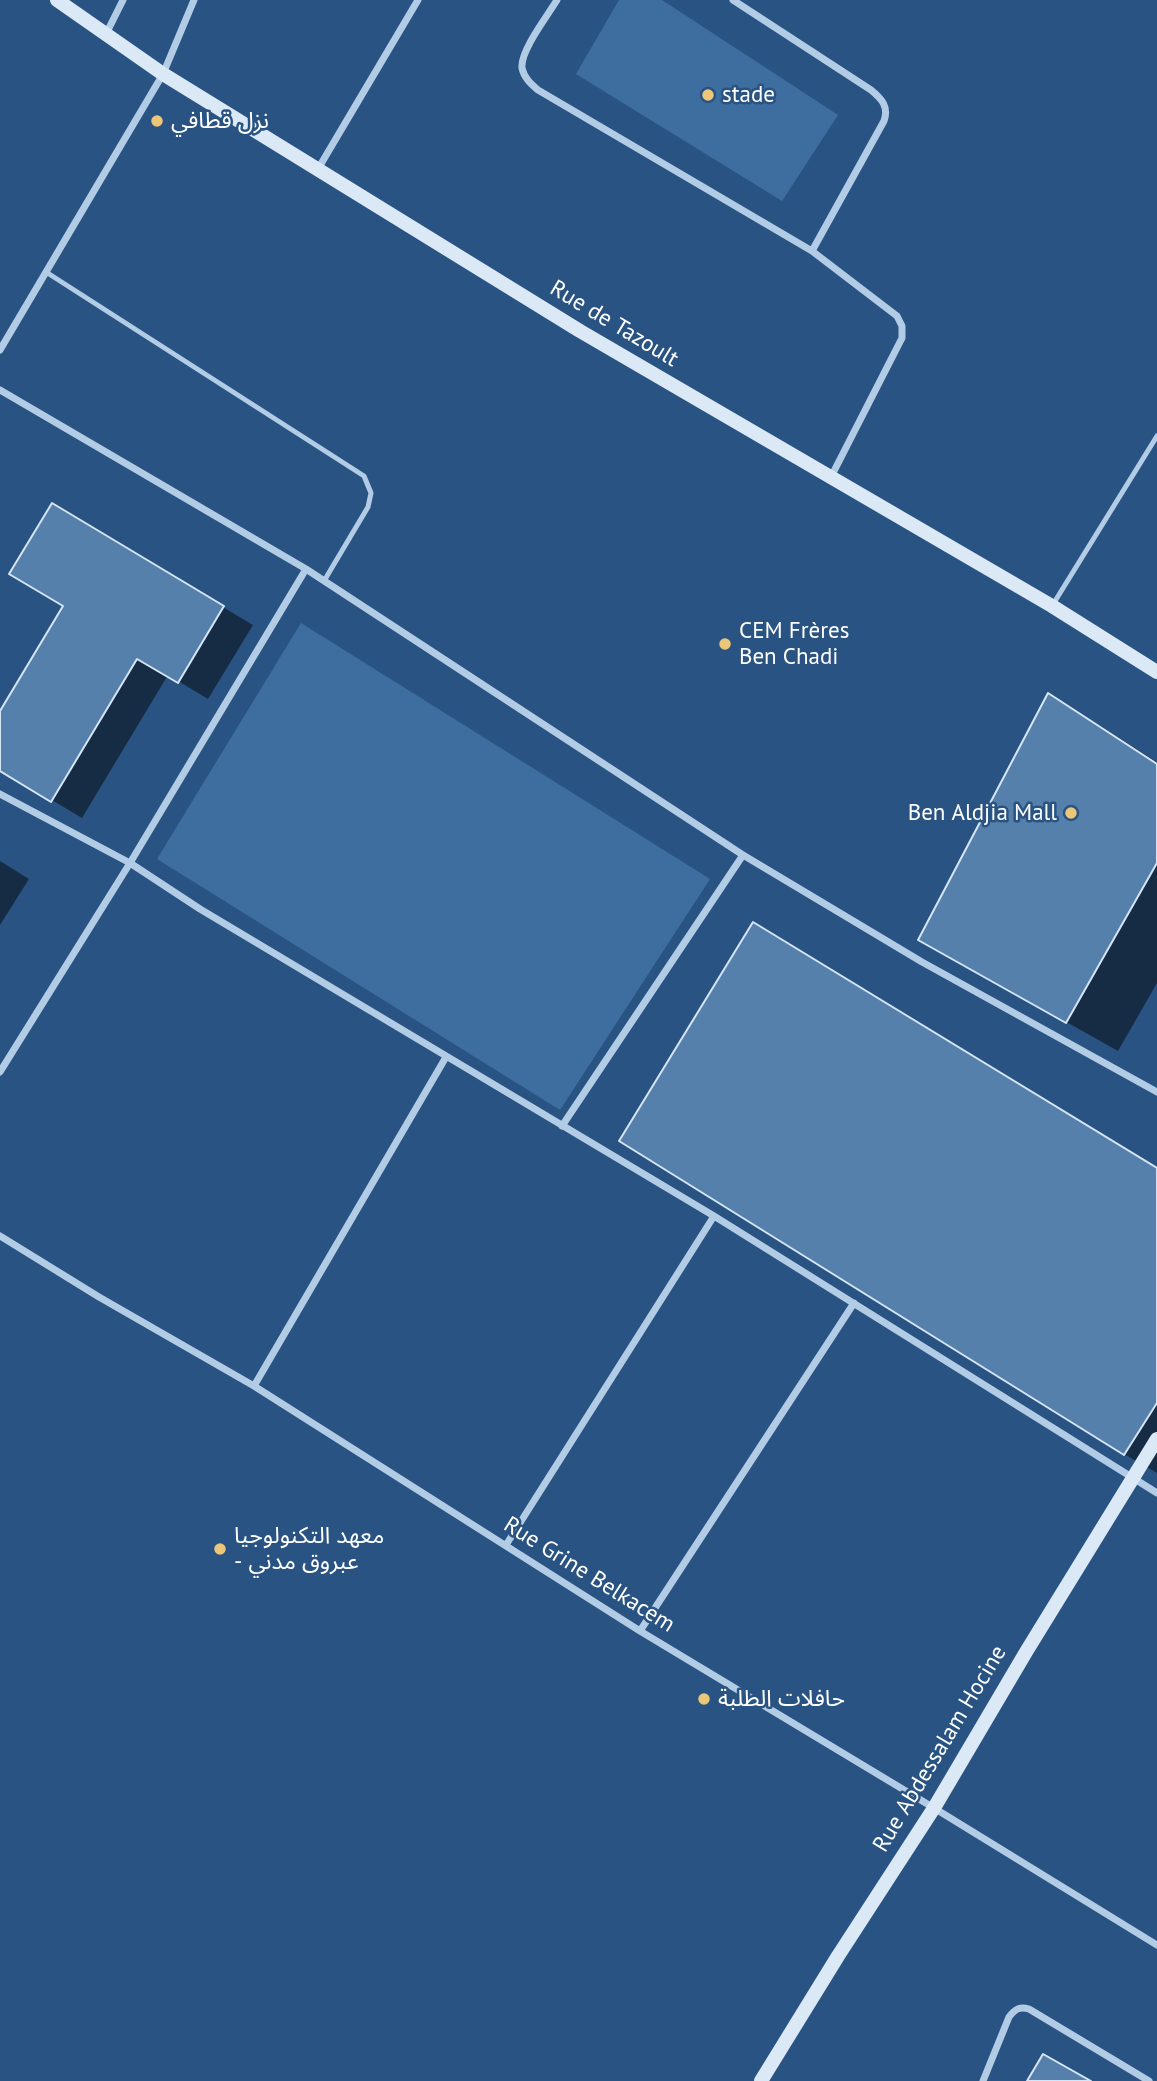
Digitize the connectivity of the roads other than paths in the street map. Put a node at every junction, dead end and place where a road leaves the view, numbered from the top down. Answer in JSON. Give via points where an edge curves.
{"nodes":[{"id":1,"x":57,"y":0,"type":"edge"},
{"id":2,"x":123,"y":0,"type":"edge"},
{"id":3,"x":194,"y":0,"type":"edge"},
{"id":4,"x":418,"y":0,"type":"edge"},
{"id":5,"x":557,"y":0,"type":"edge"},
{"id":6,"x":733,"y":0,"type":"edge"},
{"id":7,"x":744,"y":2,"type":"edge"},
{"id":8,"x":106,"y":34,"type":"junction"},
{"id":9,"x":163,"y":74,"type":"junction"},
{"id":10,"x":317,"y":170,"type":"junction"},
{"id":11,"x":811,"y":251,"type":"junction"},
{"id":12,"x":46,"y":272,"type":"junction"},
{"id":13,"x":0,"y":349,"type":"edge"},
{"id":14,"x":0,"y":390,"type":"edge"},
{"id":15,"x":1157,"y":436,"type":"edge"},
{"id":16,"x":830,"y":477,"type":"junction"},
{"id":17,"x":306,"y":569,"type":"junction"},
{"id":18,"x":324,"y":581,"type":"junction"},
{"id":19,"x":1052,"y":606,"type":"junction"},
{"id":20,"x":1157,"y":672,"type":"edge"},
{"id":21,"x":0,"y":794,"type":"edge"},
{"id":22,"x":743,"y":855,"type":"junction"},
{"id":23,"x":130,"y":863,"type":"junction"},
{"id":24,"x":446,"y":1057,"type":"junction"},
{"id":25,"x":0,"y":1072,"type":"edge"},
{"id":26,"x":1157,"y":1092,"type":"edge"},
{"id":27,"x":562,"y":1126,"type":"junction"},
{"id":28,"x":714,"y":1216,"type":"junction"},
{"id":29,"x":0,"y":1236,"type":"edge"},
{"id":30,"x":854,"y":1303,"type":"junction"},
{"id":31,"x":254,"y":1386,"type":"junction"},
{"id":32,"x":1157,"y":1439,"type":"edge"},
{"id":33,"x":1133,"y":1479,"type":"junction"},
{"id":34,"x":1157,"y":1493,"type":"edge"},
{"id":35,"x":506,"y":1545,"type":"junction"},
{"id":36,"x":640,"y":1631,"type":"junction"},
{"id":37,"x":934,"y":1808,"type":"junction"},
{"id":38,"x":1157,"y":1945,"type":"edge"},
{"id":39,"x":761,"y":2081,"type":"edge"},
{"id":40,"x":983,"y":2081,"type":"edge"},
{"id":41,"x":1149,"y":2081,"type":"edge"}],
"edges":[{"from":1,"to":8,"type":"main road","name":"Rue de Tazoult"},
{"from":2,"to":8,"type":"street"},
{"from":3,"to":9,"type":"street"},
{"from":4,"to":10,"type":"street"},
{"from":5,"to":11,"type":"street","via":[[526,52],[522,66],[527,80]]},
{"from":6,"to":7,"type":"street"},
{"from":7,"to":11,"type":"street","via":[[871,90],[881,98],[887,113]]},
{"from":8,"to":9,"type":"main road","name":"Rue de Tazoult"},
{"from":9,"to":10,"type":"main road","name":"Rue de Tazoult"},
{"from":9,"to":12,"type":"street"},
{"from":10,"to":16,"type":"main road","name":"Rue de Tazoult"},
{"from":11,"to":16,"type":"street","via":[[887,307],[902,326],[902,338]]},
{"from":12,"to":13,"type":"street"},
{"from":12,"to":18,"type":"lane","via":[[364,476],[371,493],[368,508]]},
{"from":14,"to":17,"type":"street"},
{"from":15,"to":19,"type":"lane"},
{"from":16,"to":19,"type":"main road","name":"Rue de Tazoult"},
{"from":17,"to":18,"type":"street"},
{"from":17,"to":23,"type":"street"},
{"from":18,"to":22,"type":"street"},
{"from":19,"to":20,"type":"main road","name":"Rue de Tazoult"},
{"from":21,"to":23,"type":"street"},
{"from":22,"to":26,"type":"street","via":[[922,962]]},
{"from":22,"to":27,"type":"street"},
{"from":23,"to":24,"type":"street"},
{"from":23,"to":25,"type":"street"},
{"from":24,"to":27,"type":"street"},
{"from":24,"to":31,"type":"street"},
{"from":27,"to":28,"type":"street"},
{"from":28,"to":30,"type":"street"},
{"from":28,"to":35,"type":"street"},
{"from":29,"to":31,"type":"street","name":"Rue Grine Belkacem"},
{"from":30,"to":33,"type":"street"},
{"from":30,"to":36,"type":"street"},
{"from":31,"to":35,"type":"street","name":"Rue Grine Belkacem"},
{"from":32,"to":33,"type":"main road","name":"Rue Abdessalam Hocine"},
{"from":33,"to":34,"type":"street"},
{"from":33,"to":37,"type":"main road","name":"Rue Abdessalam Hocine"},
{"from":35,"to":36,"type":"street","name":"Rue Grine Belkacem"},
{"from":36,"to":37,"type":"street","name":"Rue Grine Belkacem"},
{"from":37,"to":38,"type":"street","name":"Rue Grine Belkacem"},
{"from":37,"to":39,"type":"main road","name":"Rue Abdessalam Hocine"},
{"from":40,"to":41,"type":"street","via":[[1009,2017],[1021,2007]]}]}
